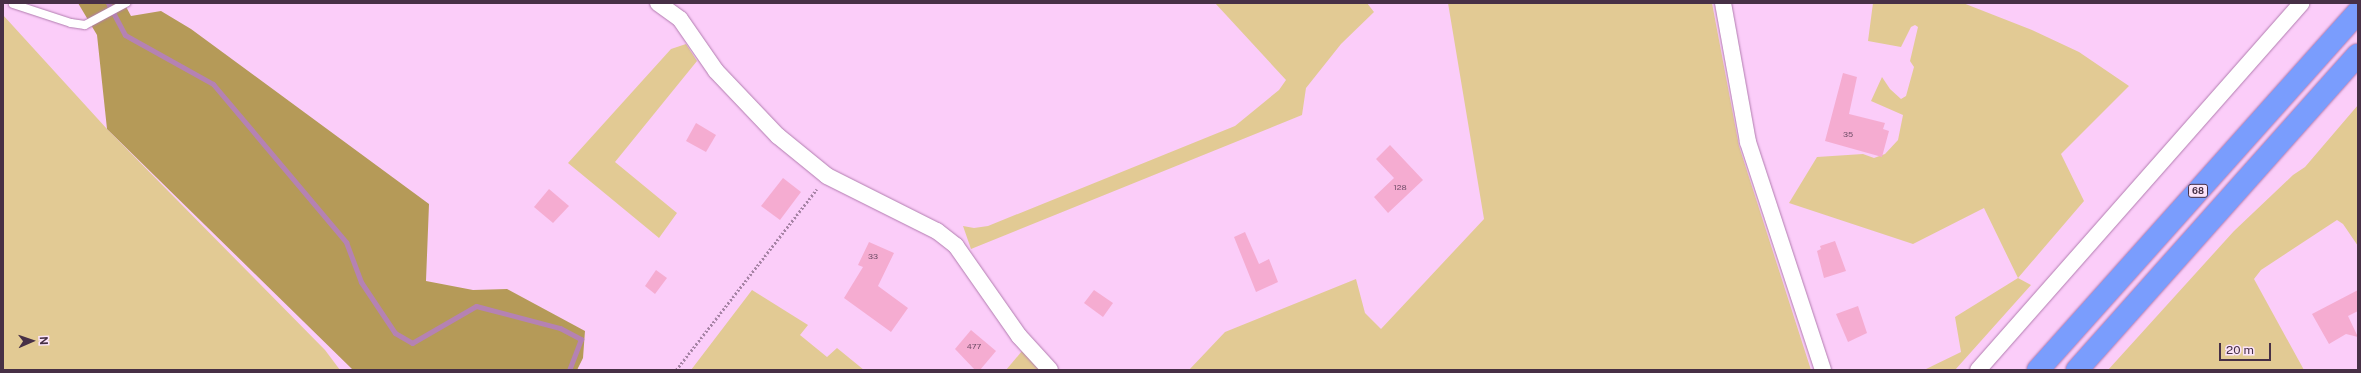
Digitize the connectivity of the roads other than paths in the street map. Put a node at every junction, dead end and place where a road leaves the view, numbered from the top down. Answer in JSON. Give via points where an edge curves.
{"nodes":[{"id":1,"x":658,"y":3,"type":"edge"},
{"id":2,"x":1723,"y":3,"type":"edge"},
{"id":3,"x":2301,"y":3,"type":"edge"},
{"id":4,"x":13,"y":4,"type":"edge"},
{"id":5,"x":125,"y":5,"type":"edge"},
{"id":6,"x":2358,"y":12,"type":"edge"},
{"id":7,"x":2358,"y":55,"type":"edge"},
{"id":8,"x":1050,"y":370,"type":"edge"},
{"id":9,"x":1823,"y":370,"type":"edge"},
{"id":10,"x":1978,"y":370,"type":"edge"},
{"id":11,"x":2038,"y":370,"type":"edge"},
{"id":12,"x":2077,"y":370,"type":"edge"}],
"edges":[{"from":1,"to":8,"type":"street","via":[[680,19],[716,71],[773,130],[827,176],[937,231],[956,246],[1019,336]]},
{"from":2,"to":9,"type":"street","via":[[1748,142]]},
{"from":3,"to":10,"type":"street"},
{"from":4,"to":5,"type":"lane","via":[[70,23],[85,25]]},
{"from":6,"to":11,"type":"highway","number":"68"},
{"from":7,"to":12,"type":"highway"}]}
